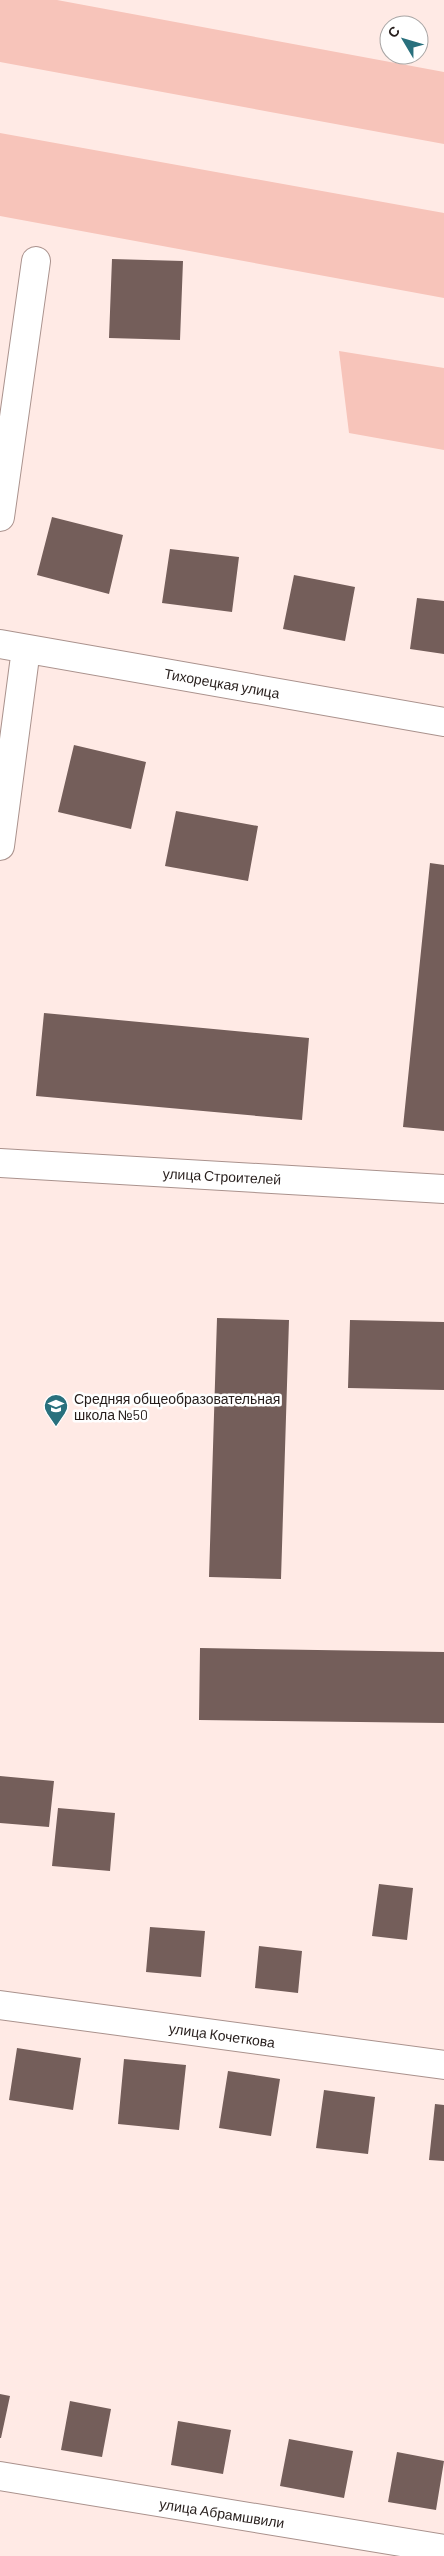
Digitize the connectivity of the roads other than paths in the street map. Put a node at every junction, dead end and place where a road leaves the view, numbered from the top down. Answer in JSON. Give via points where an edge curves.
{"nodes":[{"id":1,"x":36,"y":261,"type":"dead end"},
{"id":2,"x":0,"y":517,"type":"edge"},
{"id":3,"x":13,"y":646,"type":"edge"},
{"id":4,"x":444,"y":722,"type":"edge"},
{"id":5,"x":0,"y":846,"type":"edge"},
{"id":6,"x":0,"y":1163,"type":"edge"},
{"id":7,"x":444,"y":1189,"type":"edge"},
{"id":8,"x":0,"y":2005,"type":"edge"},
{"id":9,"x":444,"y":2065,"type":"edge"},
{"id":10,"x":0,"y":2476,"type":"edge"},
{"id":11,"x":444,"y":2549,"type":"edge"}],
"edges":[{"from":1,"to":2,"type":"street"},
{"from":3,"to":4,"type":"street","name":"Тихорецкая улица"},
{"from":3,"to":5,"type":"street"},
{"from":6,"to":7,"type":"street","name":"улица Строителей"},
{"from":8,"to":9,"type":"street","name":"улица Кочеткова"},
{"from":10,"to":11,"type":"street","name":"улица Абрамшвили"}]}
